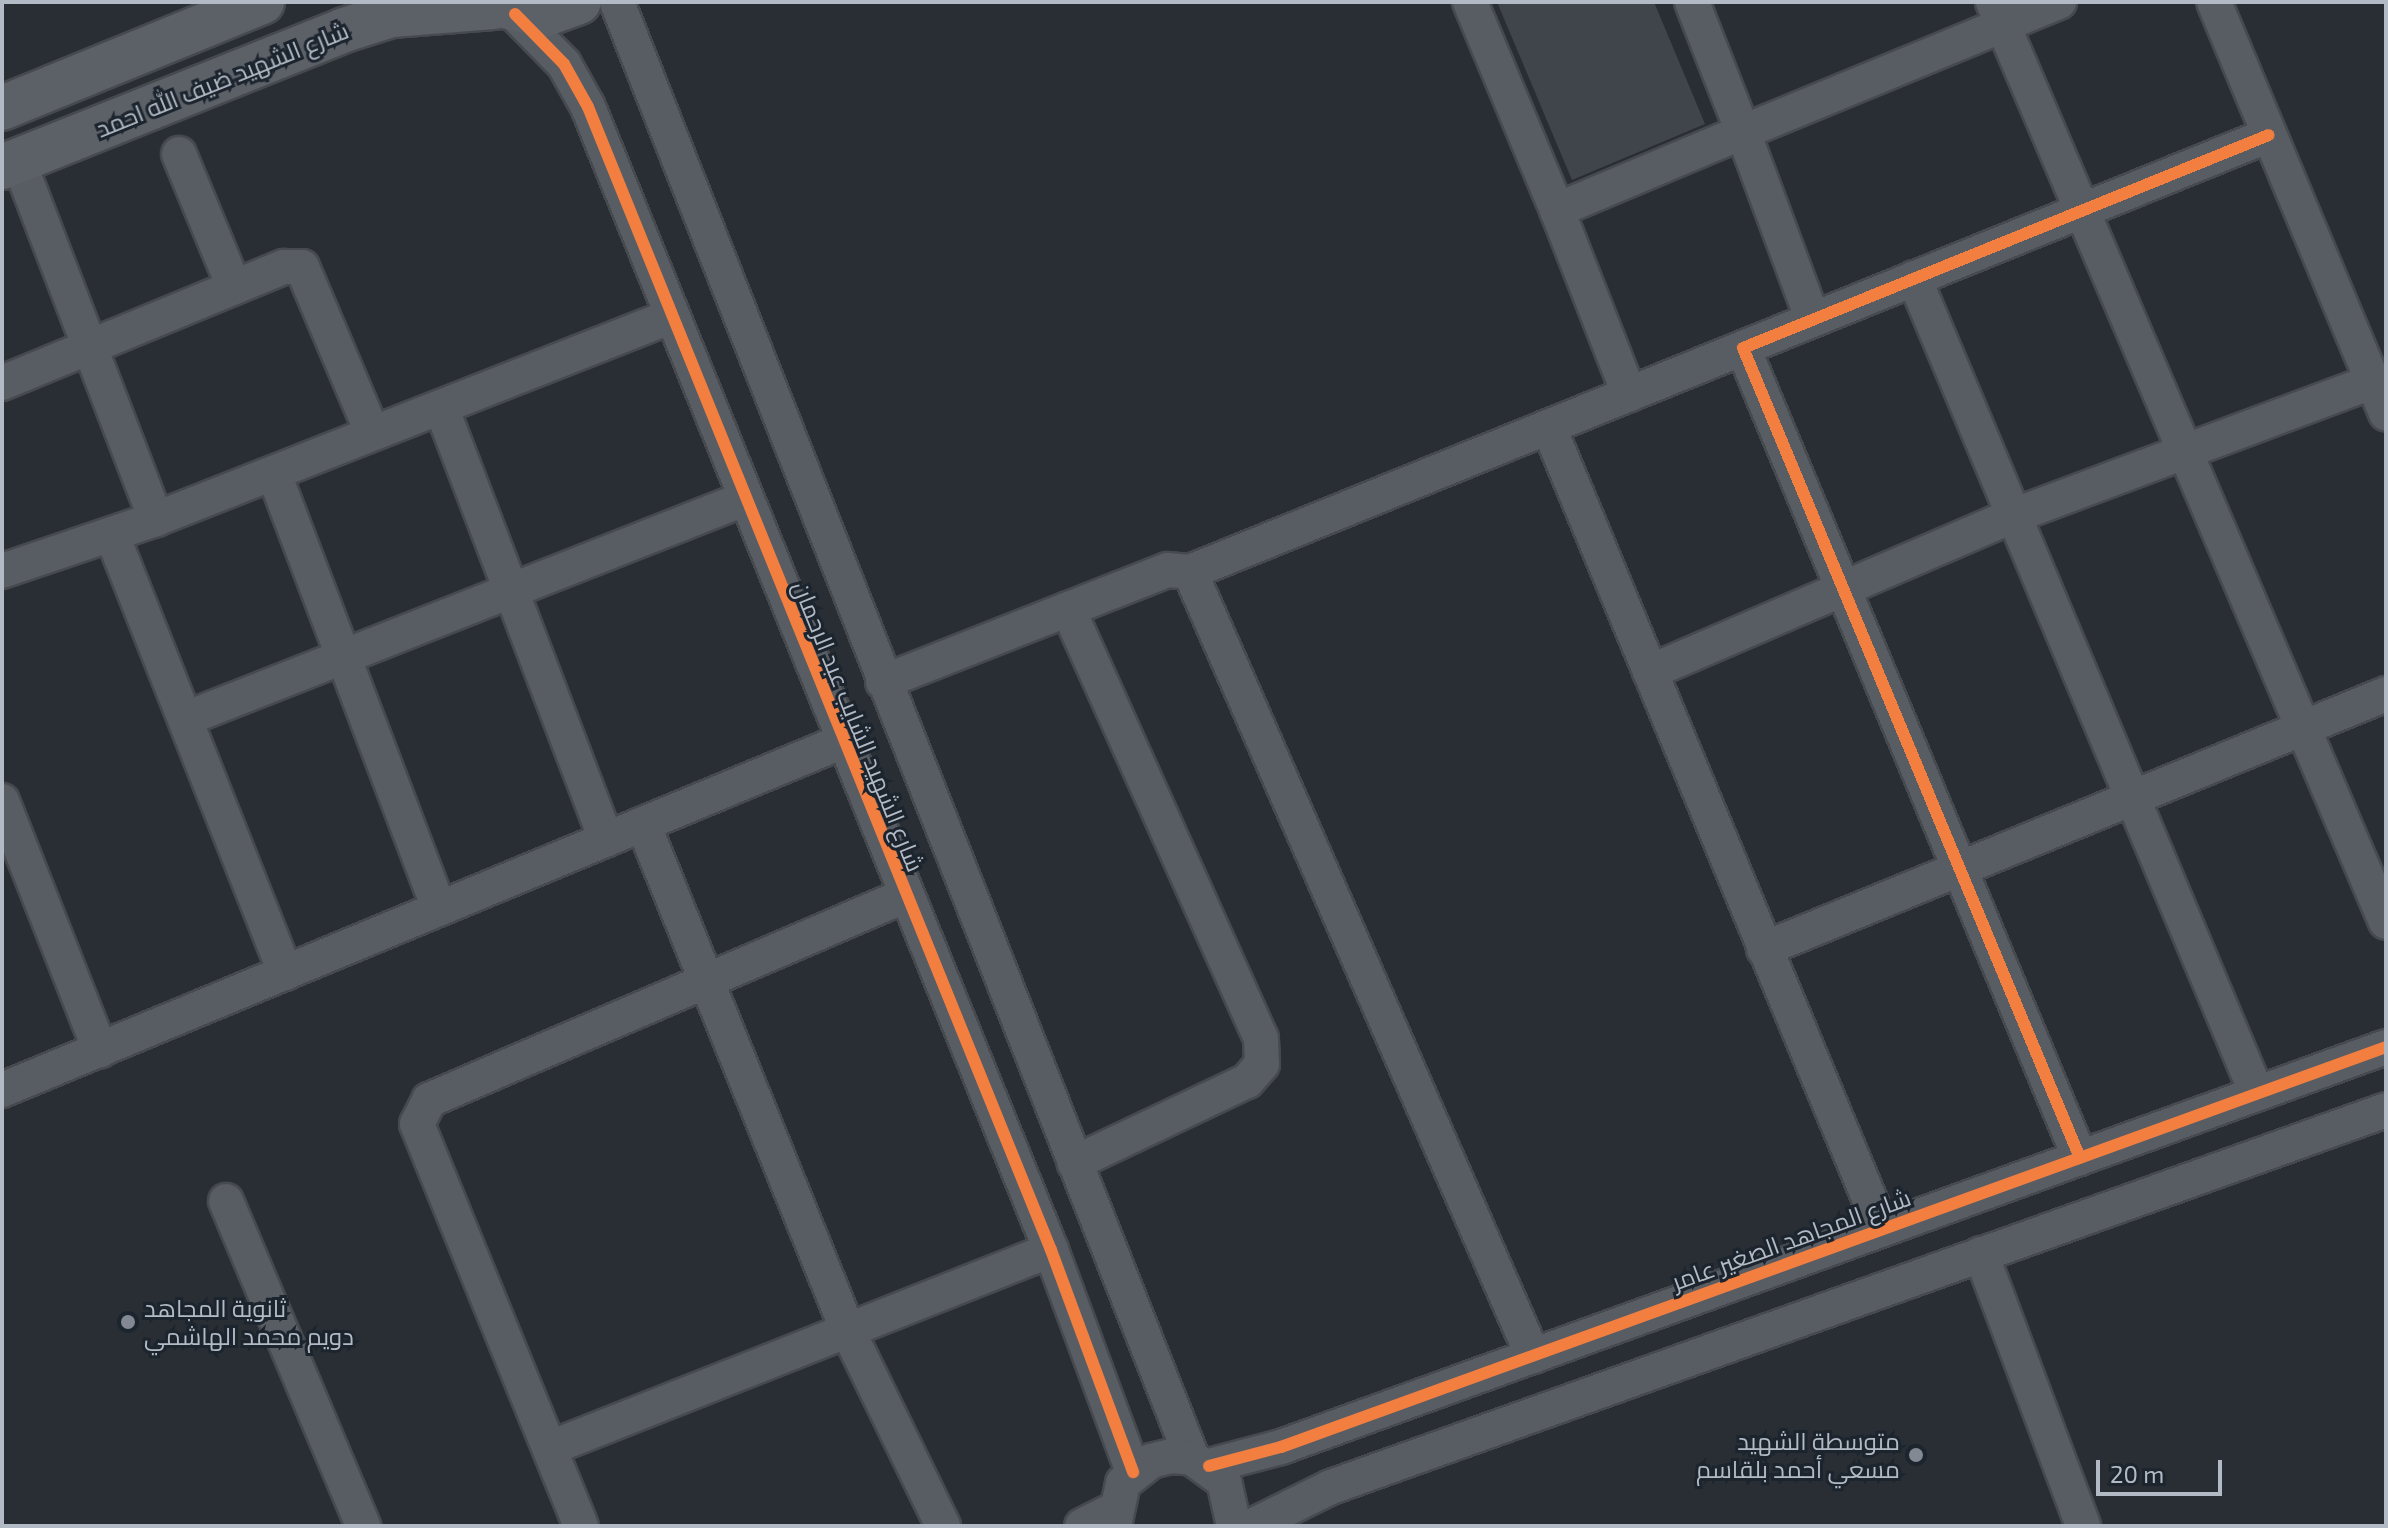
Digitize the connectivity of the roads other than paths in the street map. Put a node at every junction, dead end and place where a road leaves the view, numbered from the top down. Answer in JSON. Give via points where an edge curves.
{"nodes":[{"id":1,"x":262,"y":2,"type":"edge"},
{"id":2,"x":579,"y":2,"type":"edge"},
{"id":3,"x":617,"y":2,"type":"edge"},
{"id":4,"x":1470,"y":2,"type":"edge"},
{"id":5,"x":1692,"y":2,"type":"edge"},
{"id":6,"x":2059,"y":2,"type":"edge"},
{"id":7,"x":2217,"y":3,"type":"edge"},
{"id":8,"x":499,"y":8,"type":"edge"},
{"id":9,"x":1998,"y":14,"type":"edge"},
{"id":10,"x":2,"y":108,"type":"edge"},
{"id":11,"x":1743,"y":132,"type":"junction"},
{"id":12,"x":2269,"y":135,"type":"junction"},
{"id":13,"x":179,"y":154,"type":"dead end"},
{"id":14,"x":10,"y":164,"type":"edge"},
{"id":15,"x":1557,"y":210,"type":"junction"},
{"id":16,"x":2082,"y":210,"type":"junction"},
{"id":17,"x":1914,"y":278,"type":"junction"},
{"id":18,"x":234,"y":287,"type":"junction"},
{"id":19,"x":672,"y":316,"type":"junction"},
{"id":20,"x":1812,"y":318,"type":"junction"},
{"id":21,"x":86,"y":347,"type":"junction"},
{"id":22,"x":1743,"y":348,"type":"junction"},
{"id":23,"x":2371,"y":382,"type":"junction"},
{"id":24,"x":2,"y":383,"type":"edge"},
{"id":25,"x":1629,"y":394,"type":"junction"},
{"id":26,"x":441,"y":407,"type":"junction"},
{"id":27,"x":2386,"y":413,"type":"edge"},
{"id":28,"x":1549,"y":428,"type":"junction"},
{"id":29,"x":372,"y":432,"type":"junction"},
{"id":30,"x":2184,"y":451,"type":"junction"},
{"id":31,"x":274,"y":474,"type":"junction"},
{"id":32,"x":744,"y":499,"type":"junction"},
{"id":33,"x":2010,"y":517,"type":"junction"},
{"id":34,"x":156,"y":519,"type":"junction"},
{"id":35,"x":112,"y":535,"type":"junction"},
{"id":36,"x":2,"y":571,"type":"edge"},
{"id":37,"x":1190,"y":572,"type":"junction"},
{"id":38,"x":1849,"y":590,"type":"junction"},
{"id":39,"x":511,"y":591,"type":"junction"},
{"id":40,"x":1068,"y":609,"type":"junction"},
{"id":41,"x":345,"y":656,"type":"junction"},
{"id":42,"x":1650,"y":672,"type":"junction"},
{"id":43,"x":883,"y":682,"type":"junction"},
{"id":44,"x":2386,"y":694,"type":"edge"},
{"id":45,"x":185,"y":719,"type":"junction"},
{"id":46,"x":2303,"y":728,"type":"junction"},
{"id":47,"x":841,"y":742,"type":"junction"},
{"id":48,"x":2133,"y":798,"type":"junction"},
{"id":49,"x":2,"y":801,"type":"edge"},
{"id":50,"x":643,"y":824,"type":"junction"},
{"id":51,"x":606,"y":840,"type":"junction"},
{"id":52,"x":1962,"y":867,"type":"junction"},
{"id":53,"x":904,"y":896,"type":"junction"},
{"id":54,"x":439,"y":909,"type":"junction"},
{"id":55,"x":2386,"y":922,"type":"edge"},
{"id":56,"x":1764,"y":949,"type":"junction"},
{"id":57,"x":285,"y":973,"type":"junction"},
{"id":58,"x":705,"y":981,"type":"junction"},
{"id":59,"x":2386,"y":1047,"type":"edge"},
{"id":60,"x":100,"y":1050,"type":"junction"},
{"id":61,"x":2,"y":1090,"type":"edge"},
{"id":62,"x":2257,"y":1094,"type":"junction"},
{"id":63,"x":2386,"y":1110,"type":"edge"},
{"id":64,"x":2080,"y":1158,"type":"junction"},
{"id":65,"x":1074,"y":1163,"type":"junction"},
{"id":66,"x":226,"y":1201,"type":"dead end"},
{"id":67,"x":1882,"y":1229,"type":"junction"},
{"id":68,"x":1051,"y":1250,"type":"junction"},
{"id":69,"x":1981,"y":1254,"type":"junction"},
{"id":70,"x":848,"y":1331,"type":"junction"},
{"id":71,"x":1533,"y":1356,"type":"junction"},
{"id":72,"x":550,"y":1448,"type":"junction"},
{"id":73,"x":1200,"y":1462,"type":"junction"},
{"id":74,"x":1133,"y":1472,"type":"junction"},
{"id":75,"x":1113,"y":1518,"type":"edge"},
{"id":76,"x":363,"y":1526,"type":"edge"},
{"id":77,"x":581,"y":1526,"type":"edge"},
{"id":78,"x":943,"y":1526,"type":"edge"},
{"id":79,"x":1082,"y":1526,"type":"edge"},
{"id":80,"x":1234,"y":1526,"type":"edge"},
{"id":81,"x":1252,"y":1526,"type":"edge"},
{"id":82,"x":2083,"y":1526,"type":"edge"}],
"edges":[{"from":1,"to":10,"type":"street"},
{"from":2,"to":8,"type":"street","name":"شارع الشهيد ضيف الله احمد","via":[[543,15]]},
{"from":3,"to":43,"type":"street","name":"شارع الشهيد الشايب عبد الرحمان"},
{"from":4,"to":15,"type":"street"},
{"from":5,"to":11,"type":"street"},
{"from":6,"to":9,"type":"street"},
{"from":7,"to":12,"type":"street"},
{"from":8,"to":14,"type":"street","name":"شارع الشهيد ضيف الله احمد","via":[[392,15],[344,30]]},
{"from":8,"to":19,"type":"street","name":"شارع الشهيد الشايب عبد الرحمان","via":[[556,54],[588,107]]},
{"from":9,"to":11,"type":"street"},
{"from":9,"to":16,"type":"street"},
{"from":11,"to":15,"type":"street"},
{"from":11,"to":20,"type":"street"},
{"from":12,"to":16,"type":"street"},
{"from":12,"to":23,"type":"street"},
{"from":13,"to":18,"type":"street"},
{"from":14,"to":21,"type":"street"},
{"from":15,"to":25,"type":"street"},
{"from":16,"to":17,"type":"street"},
{"from":16,"to":30,"type":"street"},
{"from":17,"to":20,"type":"street"},
{"from":17,"to":33,"type":"street"},
{"from":18,"to":21,"type":"street"},
{"from":18,"to":29,"type":"street","via":[[302,267]]},
{"from":19,"to":26,"type":"street"},
{"from":19,"to":32,"type":"street","name":"شارع الشهيد الشايب عبد الرحمان"},
{"from":20,"to":22,"type":"street"},
{"from":21,"to":24,"type":"street"},
{"from":21,"to":34,"type":"street"},
{"from":22,"to":25,"type":"street"},
{"from":22,"to":38,"type":"street"},
{"from":23,"to":27,"type":"street"},
{"from":23,"to":30,"type":"street"},
{"from":25,"to":28,"type":"street"},
{"from":26,"to":29,"type":"street"},
{"from":26,"to":39,"type":"street"},
{"from":28,"to":37,"type":"street"},
{"from":28,"to":42,"type":"street"},
{"from":29,"to":31,"type":"street"},
{"from":30,"to":33,"type":"street"},
{"from":30,"to":46,"type":"street"},
{"from":31,"to":34,"type":"street"},
{"from":31,"to":41,"type":"street"},
{"from":32,"to":39,"type":"street"},
{"from":32,"to":47,"type":"street","name":"شارع الشهيد الشايب عبد الرحمان"},
{"from":33,"to":38,"type":"street"},
{"from":33,"to":48,"type":"street"},
{"from":34,"to":35,"type":"street"},
{"from":35,"to":36,"type":"street"},
{"from":35,"to":45,"type":"street"},
{"from":37,"to":40,"type":"street","via":[[1168,570]]},
{"from":37,"to":71,"type":"street"},
{"from":38,"to":42,"type":"street"},
{"from":38,"to":52,"type":"street"},
{"from":39,"to":41,"type":"street"},
{"from":39,"to":51,"type":"street"},
{"from":40,"to":43,"type":"street"},
{"from":40,"to":65,"type":"street","via":[[1261,1038],[1262,1064],[1247,1081]]},
{"from":41,"to":45,"type":"street"},
{"from":41,"to":54,"type":"street"},
{"from":42,"to":56,"type":"street"},
{"from":43,"to":65,"type":"street","name":"شارع الشهيد الشايب عبد الرحمان"},
{"from":44,"to":46,"type":"street"},
{"from":45,"to":57,"type":"street"},
{"from":46,"to":48,"type":"street"},
{"from":46,"to":55,"type":"street"},
{"from":47,"to":50,"type":"street"},
{"from":47,"to":53,"type":"street","name":"شارع الشهيد الشايب عبد الرحمان"},
{"from":48,"to":52,"type":"street"},
{"from":48,"to":62,"type":"street"},
{"from":49,"to":60,"type":"street"},
{"from":50,"to":51,"type":"street"},
{"from":50,"to":58,"type":"street"},
{"from":51,"to":54,"type":"street"},
{"from":52,"to":56,"type":"street"},
{"from":52,"to":64,"type":"street"},
{"from":53,"to":58,"type":"street"},
{"from":53,"to":68,"type":"street","name":"شارع الشهيد الشايب عبد الرحمان"},
{"from":54,"to":57,"type":"street"},
{"from":56,"to":67,"type":"street"},
{"from":57,"to":60,"type":"street"},
{"from":58,"to":70,"type":"street"},
{"from":58,"to":72,"type":"street","via":[[462,1081],[429,1100],[417,1124]]},
{"from":59,"to":62,"type":"street","name":"شارع المجاهد الصغير عامر"},
{"from":60,"to":61,"type":"street"},
{"from":62,"to":64,"type":"street","name":"شارع المجاهد الصغير عامر"},
{"from":63,"to":69,"type":"street"},
{"from":64,"to":67,"type":"street","name":"شارع المجاهد الصغير عامر"},
{"from":65,"to":73,"type":"street","name":"شارع الشهيد الشايب عبد الرحمان"},
{"from":66,"to":76,"type":"street"},
{"from":67,"to":71,"type":"street","name":"شارع المجاهد الصغير عامر"},
{"from":68,"to":70,"type":"street"},
{"from":68,"to":74,"type":"street","name":"شارع الشهيد الشايب عبد الرحمان"},
{"from":69,"to":81,"type":"street","via":[[1331,1487]]},
{"from":69,"to":82,"type":"street"},
{"from":70,"to":72,"type":"street"},
{"from":70,"to":78,"type":"street"},
{"from":71,"to":73,"type":"street","name":"شارع المجاهد الصغير عامر"},
{"from":72,"to":77,"type":"street"},
{"from":73,"to":74,"type":"street","name":"شارع المجاهد الصغير عامر","via":[[1171,1456]]},
{"from":73,"to":80,"type":"street","name":"شارع الشهيد الشايب عبد الرحمان","via":[[1233,1499]]},
{"from":74,"to":75,"type":"street"},
{"from":75,"to":79,"type":"street"}]}
